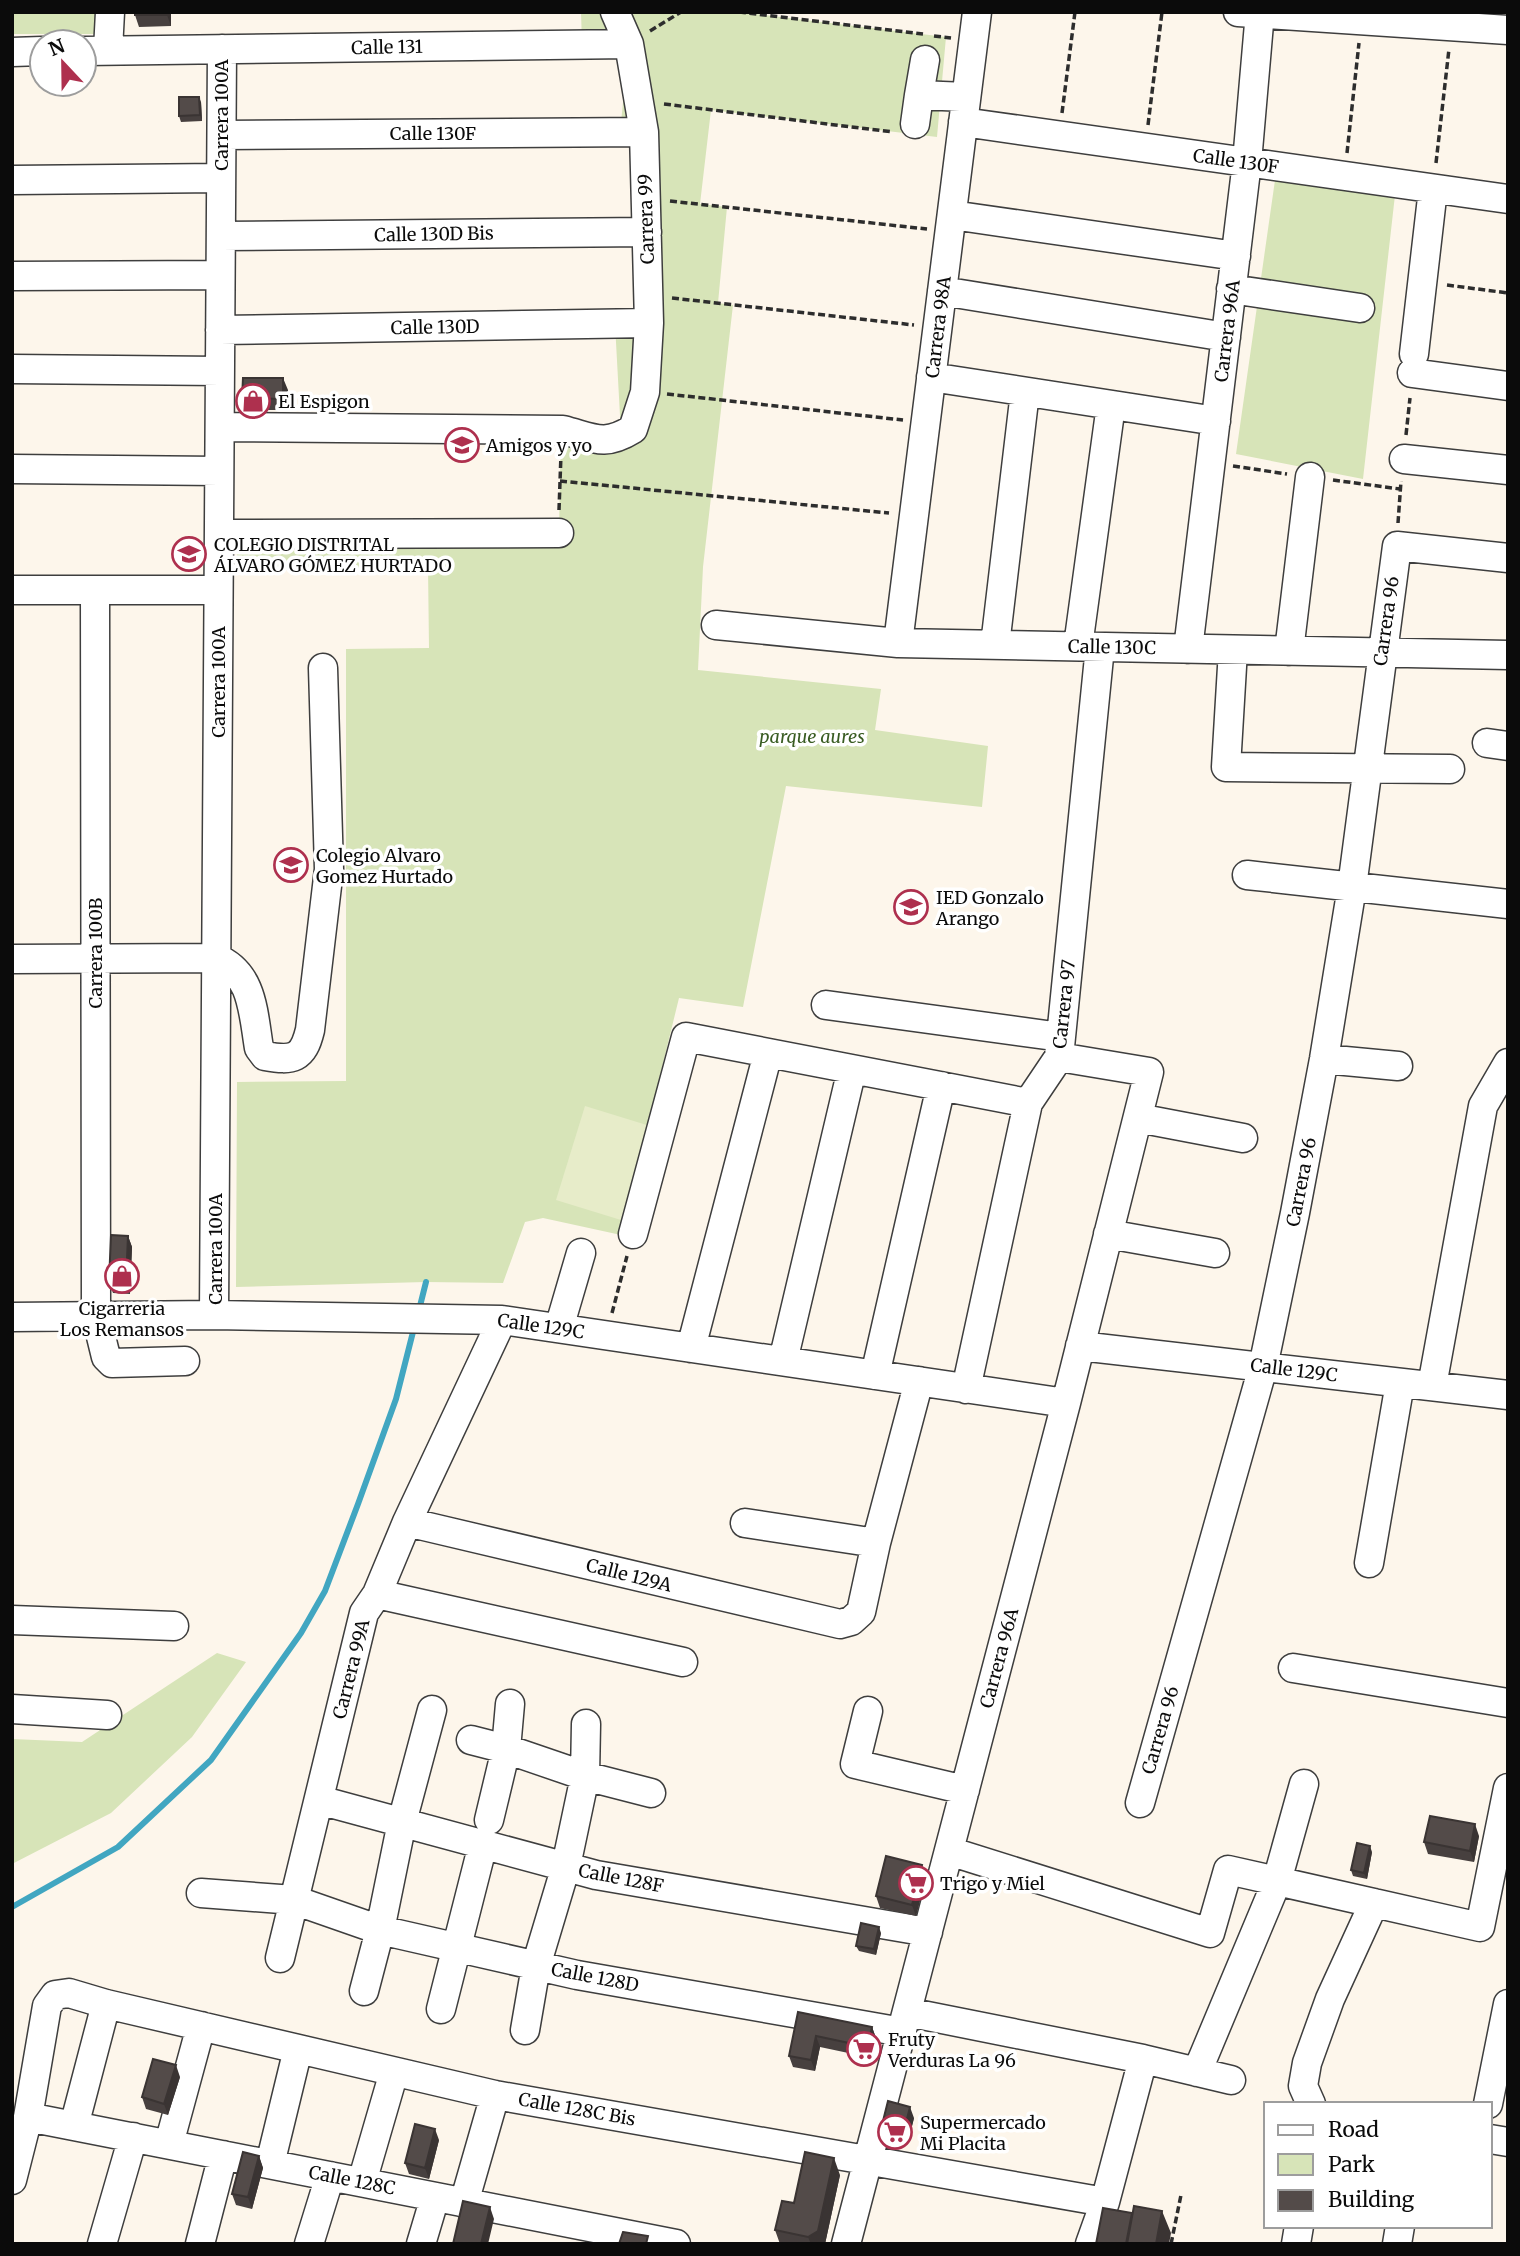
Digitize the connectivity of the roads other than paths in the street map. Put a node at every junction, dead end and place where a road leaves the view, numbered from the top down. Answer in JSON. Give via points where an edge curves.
{"nodes":[{"id":1,"x":110,"y":12,"type":"edge"},
{"id":2,"x":615,"y":12,"type":"edge"},
{"id":3,"x":977,"y":12,"type":"edge"},
{"id":4,"x":1252,"y":13,"type":"edge"},
{"id":5,"x":1508,"y":30,"type":"edge"},
{"id":6,"x":629,"y":44,"type":"junction"},
{"id":7,"x":98,"y":45,"type":"edge"},
{"id":8,"x":222,"y":49,"type":"junction"},
{"id":9,"x":98,"y":51,"type":"edge"},
{"id":10,"x":925,"y":60,"type":"dead end"},
{"id":11,"x":919,"y":95,"type":"junction"},
{"id":12,"x":965,"y":110,"type":"junction"},
{"id":13,"x":906,"y":128,"type":"road end"},
{"id":14,"x":644,"y":132,"type":"junction"},
{"id":15,"x":222,"y":135,"type":"junction"},
{"id":16,"x":1247,"y":162,"type":"junction"},
{"id":17,"x":221,"y":178,"type":"junction"},
{"id":18,"x":12,"y":180,"type":"edge"},
{"id":19,"x":1433,"y":189,"type":"junction"},
{"id":20,"x":1508,"y":200,"type":"edge"},
{"id":21,"x":951,"y":223,"type":"junction"},
{"id":22,"x":646,"y":232,"type":"junction"},
{"id":23,"x":221,"y":236,"type":"junction"},
{"id":24,"x":1236,"y":256,"type":"junction"},
{"id":25,"x":220,"y":275,"type":"junction"},
{"id":26,"x":12,"y":276,"type":"edge"},
{"id":27,"x":1231,"y":289,"type":"junction"},
{"id":28,"x":942,"y":291,"type":"junction"},
{"id":29,"x":1360,"y":308,"type":"dead end"},
{"id":30,"x":649,"y":323,"type":"junction"},
{"id":31,"x":220,"y":331,"type":"junction"},
{"id":32,"x":1226,"y":337,"type":"junction"},
{"id":33,"x":12,"y":369,"type":"edge"},
{"id":34,"x":220,"y":371,"type":"junction"},
{"id":35,"x":931,"y":377,"type":"junction"},
{"id":36,"x":1508,"y":386,"type":"edge"},
{"id":37,"x":1025,"y":392,"type":"junction"},
{"id":38,"x":1111,"y":405,"type":"junction"},
{"id":39,"x":1216,"y":421,"type":"junction"},
{"id":40,"x":220,"y":427,"type":"junction"},
{"id":41,"x":1404,"y":458,"type":"dead end"},
{"id":42,"x":12,"y":469,"type":"edge"},
{"id":43,"x":1508,"y":470,"type":"edge"},
{"id":44,"x":219,"y":471,"type":"junction"},
{"id":45,"x":1310,"y":477,"type":"dead end"},
{"id":46,"x":559,"y":533,"type":"road end"},
{"id":47,"x":219,"y":534,"type":"junction"},
{"id":48,"x":1508,"y":558,"type":"edge"},
{"id":49,"x":12,"y":590,"type":"edge"},
{"id":50,"x":95,"y":590,"type":"junction"},
{"id":51,"x":218,"y":590,"type":"junction"},
{"id":52,"x":716,"y":625,"type":"dead end"},
{"id":53,"x":898,"y":643,"type":"junction"},
{"id":54,"x":995,"y":645,"type":"junction"},
{"id":55,"x":1089,"y":647,"type":"junction"},
{"id":56,"x":1188,"y":649,"type":"junction"},
{"id":57,"x":1233,"y":650,"type":"junction"},
{"id":58,"x":1289,"y":651,"type":"junction"},
{"id":59,"x":1381,"y":653,"type":"junction"},
{"id":60,"x":1508,"y":655,"type":"edge"},
{"id":61,"x":323,"y":668,"type":"dead end"},
{"id":62,"x":1368,"y":768,"type":"junction"},
{"id":63,"x":1450,"y":769,"type":"dead end"},
{"id":64,"x":1247,"y":875,"type":"dead end"},
{"id":65,"x":1352,"y":887,"type":"junction"},
{"id":66,"x":1508,"y":904,"type":"edge"},
{"id":67,"x":216,"y":958,"type":"junction"},
{"id":68,"x":12,"y":959,"type":"edge"},
{"id":69,"x":95,"y":959,"type":"junction"},
{"id":70,"x":826,"y":1005,"type":"dead end"},
{"id":71,"x":1060,"y":1047,"type":"junction"},
{"id":72,"x":768,"y":1053,"type":"junction"},
{"id":73,"x":1324,"y":1059,"type":"junction"},
{"id":74,"x":1508,"y":1063,"type":"edge"},
{"id":75,"x":1398,"y":1066,"type":"dead end"},
{"id":76,"x":852,"y":1069,"type":"junction"},
{"id":77,"x":941,"y":1086,"type":"junction"},
{"id":78,"x":1028,"y":1103,"type":"junction"},
{"id":79,"x":1138,"y":1118,"type":"junction"},
{"id":80,"x":1243,"y":1138,"type":"dead end"},
{"id":81,"x":633,"y":1234,"type":"road end"},
{"id":82,"x":1108,"y":1234,"type":"junction"},
{"id":83,"x":581,"y":1253,"type":"dead end"},
{"id":84,"x":1215,"y":1253,"type":"dead end"},
{"id":85,"x":214,"y":1315,"type":"junction"},
{"id":86,"x":96,"y":1316,"type":"junction"},
{"id":87,"x":12,"y":1317,"type":"edge"},
{"id":88,"x":502,"y":1320,"type":"junction"},
{"id":89,"x":559,"y":1328,"type":"junction"},
{"id":90,"x":1080,"y":1346,"type":"junction"},
{"id":91,"x":691,"y":1348,"type":"junction"},
{"id":92,"x":185,"y":1361,"type":"dead end"},
{"id":93,"x":783,"y":1361,"type":"junction"},
{"id":94,"x":1263,"y":1367,"type":"junction"},
{"id":95,"x":875,"y":1375,"type":"junction"},
{"id":96,"x":919,"y":1381,"type":"junction"},
{"id":97,"x":1400,"y":1383,"type":"junction"},
{"id":98,"x":1432,"y":1386,"type":"junction"},
{"id":99,"x":966,"y":1389,"type":"junction"},
{"id":100,"x":1508,"y":1395,"type":"edge"},
{"id":101,"x":1066,"y":1403,"type":"junction"},
{"id":102,"x":407,"y":1522,"type":"junction"},
{"id":103,"x":745,"y":1523,"type":"dead end"},
{"id":104,"x":876,"y":1542,"type":"junction"},
{"id":105,"x":1369,"y":1563,"type":"dead end"},
{"id":106,"x":377,"y":1594,"type":"junction"},
{"id":107,"x":12,"y":1620,"type":"edge"},
{"id":108,"x":174,"y":1626,"type":"dead end"},
{"id":109,"x":683,"y":1662,"type":"dead end"},
{"id":110,"x":1293,"y":1668,"type":"dead end"},
{"id":111,"x":1508,"y":1703,"type":"edge"},
{"id":112,"x":510,"y":1704,"type":"dead end"},
{"id":113,"x":12,"y":1709,"type":"edge"},
{"id":114,"x":432,"y":1710,"type":"dead end"},
{"id":115,"x":868,"y":1712,"type":"dead end"},
{"id":116,"x":107,"y":1715,"type":"dead end"},
{"id":117,"x":586,"y":1724,"type":"dead end"},
{"id":118,"x":471,"y":1740,"type":"dead end"},
{"id":119,"x":506,"y":1749,"type":"junction"},
{"id":120,"x":585,"y":1776,"type":"junction"},
{"id":121,"x":1304,"y":1784,"type":"dead end"},
{"id":122,"x":1508,"y":1788,"type":"edge"},
{"id":123,"x":965,"y":1790,"type":"junction"},
{"id":124,"x":651,"y":1793,"type":"dead end"},
{"id":125,"x":319,"y":1800,"type":"junction"},
{"id":126,"x":1140,"y":1803,"type":"dead end"},
{"id":127,"x":401,"y":1822,"type":"junction"},
{"id":128,"x":486,"y":1832,"type":"junction"},
{"id":129,"x":1503,"y":1838,"type":"edge"},
{"id":130,"x":949,"y":1851,"type":"junction"},
{"id":131,"x":566,"y":1866,"type":"junction"},
{"id":132,"x":1277,"y":1881,"type":"junction"},
{"id":133,"x":201,"y":1893,"type":"dead end"},
{"id":134,"x":294,"y":1900,"type":"junction"},
{"id":135,"x":1374,"y":1903,"type":"junction"},
{"id":136,"x":380,"y":1930,"type":"junction"},
{"id":137,"x":928,"y":1932,"type":"junction"},
{"id":138,"x":457,"y":1948,"type":"junction"},
{"id":139,"x":280,"y":1958,"type":"dead end"},
{"id":140,"x":536,"y":1966,"type":"junction"},
{"id":141,"x":364,"y":1990,"type":"dead end"},
{"id":142,"x":106,"y":2004,"type":"junction"},
{"id":143,"x":1508,"y":2004,"type":"edge"},
{"id":144,"x":441,"y":2009,"type":"dead end"},
{"id":145,"x":904,"y":2022,"type":"junction"},
{"id":146,"x":201,"y":2026,"type":"junction"},
{"id":147,"x":525,"y":2030,"type":"dead end"},
{"id":148,"x":298,"y":2049,"type":"junction"},
{"id":149,"x":1143,"y":2059,"type":"junction"},
{"id":150,"x":394,"y":2072,"type":"junction"},
{"id":151,"x":1197,"y":2072,"type":"junction"},
{"id":152,"x":1231,"y":2080,"type":"dead end"},
{"id":153,"x":495,"y":2095,"type":"junction"},
{"id":154,"x":1310,"y":2102,"type":"edge"},
{"id":155,"x":1488,"y":2102,"type":"edge"},
{"id":156,"x":28,"y":2117,"type":"junction"},
{"id":157,"x":74,"y":2126,"type":"junction"},
{"id":158,"x":133,"y":2137,"type":"junction"},
{"id":159,"x":169,"y":2144,"type":"junction"},
{"id":160,"x":223,"y":2155,"type":"junction"},
{"id":161,"x":868,"y":2161,"type":"junction"},
{"id":162,"x":270,"y":2164,"type":"junction"},
{"id":163,"x":330,"y":2176,"type":"junction"},
{"id":164,"x":12,"y":2180,"type":"edge"},
{"id":165,"x":362,"y":2182,"type":"junction"},
{"id":166,"x":435,"y":2197,"type":"junction"},
{"id":167,"x":1105,"y":2202,"type":"junction"},
{"id":168,"x":464,"y":2203,"type":"junction"},
{"id":169,"x":584,"y":2235,"type":"edge"},
{"id":170,"x":102,"y":2244,"type":"edge"},
{"id":171,"x":200,"y":2244,"type":"edge"},
{"id":172,"x":309,"y":2244,"type":"edge"},
{"id":173,"x":421,"y":2244,"type":"edge"},
{"id":174,"x":676,"y":2244,"type":"edge"},
{"id":175,"x":846,"y":2244,"type":"edge"},
{"id":176,"x":1090,"y":2244,"type":"edge"}],
"edges":[{"from":1,"to":7,"type":"street"},
{"from":2,"to":6,"type":"street","name":"Carrera 99"},
{"from":3,"to":12,"type":"street","name":"Carrera 98A"},
{"from":4,"to":5,"type":"street"},
{"from":4,"to":16,"type":"street","name":"Carrera 96A"},
{"from":6,"to":8,"type":"street","name":"Calle 131"},
{"from":6,"to":14,"type":"street","name":"Carrera 99"},
{"from":8,"to":9,"type":"street","name":"Calle 131"},
{"from":8,"to":15,"type":"street","name":"Carrera 100A"},
{"from":10,"to":11,"type":"street"},
{"from":11,"to":12,"type":"street","name":"Calle 130F"},
{"from":11,"to":13,"type":"street"},
{"from":12,"to":16,"type":"street","name":"Calle 130F","via":[[1059,136]]},
{"from":12,"to":21,"type":"street","name":"Carrera 98A"},
{"from":14,"to":15,"type":"street","name":"Calle 130F"},
{"from":14,"to":22,"type":"street","name":"Carrera 99"},
{"from":15,"to":17,"type":"street","name":"Carrera 100A"},
{"from":16,"to":19,"type":"street","name":"Calle 130F"},
{"from":16,"to":24,"type":"street","name":"Carrera 96A"},
{"from":17,"to":18,"type":"street"},
{"from":17,"to":23,"type":"street","name":"Carrera 100A"},
{"from":19,"to":20,"type":"street","name":"Calle 130F"},
{"from":19,"to":36,"type":"street","via":[[1413,363]]},
{"from":21,"to":24,"type":"street"},
{"from":21,"to":28,"type":"street","name":"Carrera 98A"},
{"from":22,"to":23,"type":"street","name":"Calle 130D Bis"},
{"from":22,"to":30,"type":"street","name":"Carrera 99"},
{"from":23,"to":25,"type":"street","name":"Carrera 100A"},
{"from":24,"to":27,"type":"street","name":"Carrera 96A"},
{"from":25,"to":26,"type":"street"},
{"from":25,"to":31,"type":"street","name":"Carrera 100A"},
{"from":27,"to":29,"type":"street"},
{"from":27,"to":32,"type":"street","name":"Carrera 96A"},
{"from":28,"to":32,"type":"street"},
{"from":28,"to":35,"type":"street","name":"Carrera 98A"},
{"from":30,"to":31,"type":"street","name":"Calle 130D"},
{"from":30,"to":40,"type":"street","name":"Carrera 99","via":[[645,392],[633,429],[616,439],[605,441],[563,430]]},
{"from":31,"to":34,"type":"street","name":"Carrera 100A"},
{"from":32,"to":39,"type":"street","name":"Carrera 96A"},
{"from":33,"to":34,"type":"street"},
{"from":34,"to":40,"type":"street","name":"Carrera 100A"},
{"from":35,"to":37,"type":"street"},
{"from":35,"to":53,"type":"street","name":"Carrera 98A"},
{"from":37,"to":38,"type":"street"},
{"from":37,"to":54,"type":"street"},
{"from":38,"to":39,"type":"street"},
{"from":38,"to":55,"type":"street","name":"Carrera 97"},
{"from":39,"to":56,"type":"street","name":"Carrera 96A"},
{"from":40,"to":44,"type":"street","name":"Carrera 100A"},
{"from":41,"to":43,"type":"street"},
{"from":42,"to":44,"type":"street"},
{"from":44,"to":47,"type":"street","name":"Carrera 100A"},
{"from":45,"to":58,"type":"street"},
{"from":46,"to":47,"type":"street"},
{"from":47,"to":51,"type":"street","name":"Carrera 100A"},
{"from":48,"to":59,"type":"street","name":"Carrera 96","via":[[1397,546]]},
{"from":49,"to":50,"type":"street"},
{"from":50,"to":51,"type":"street"},
{"from":50,"to":69,"type":"street","name":"Carrera 100B"},
{"from":51,"to":67,"type":"street","name":"Carrera 100A"},
{"from":52,"to":53,"type":"street","name":"Calle 130C"},
{"from":53,"to":54,"type":"street","name":"Calle 130C"},
{"from":54,"to":55,"type":"street","name":"Calle 130C"},
{"from":55,"to":56,"type":"street","name":"Calle 130C"},
{"from":55,"to":71,"type":"street","name":"Carrera 97"},
{"from":56,"to":57,"type":"street","name":"Calle 130C"},
{"from":57,"to":58,"type":"street","name":"Calle 130C"},
{"from":57,"to":62,"type":"street","via":[[1226,767]]},
{"from":58,"to":59,"type":"street","name":"Calle 130C"},
{"from":59,"to":60,"type":"street","name":"Calle 130C"},
{"from":59,"to":62,"type":"street","name":"Carrera 96"},
{"from":61,"to":67,"type":"street","via":[[329,869],[306,1048],[284,1059],[265,1056],[259,1048],[247,986],[231,964]]},
{"from":62,"to":63,"type":"street"},
{"from":62,"to":65,"type":"street","name":"Carrera 96"},
{"from":64,"to":65,"type":"street"},
{"from":65,"to":66,"type":"street"},
{"from":65,"to":73,"type":"street","name":"Carrera 96"},
{"from":67,"to":69,"type":"street"},
{"from":67,"to":85,"type":"street","name":"Carrera 100A"},
{"from":68,"to":69,"type":"street"},
{"from":69,"to":86,"type":"street","name":"Carrera 100B"},
{"from":70,"to":71,"type":"street"},
{"from":71,"to":78,"type":"street","name":"Carrera 97"},
{"from":71,"to":79,"type":"street","name":"Carrera 96A","via":[[1149,1072]]},
{"from":72,"to":76,"type":"street"},
{"from":72,"to":81,"type":"street","via":[[686,1037]]},
{"from":72,"to":91,"type":"street"},
{"from":73,"to":75,"type":"street"},
{"from":73,"to":94,"type":"street","name":"Carrera 96"},
{"from":74,"to":98,"type":"street","via":[[1483,1106]]},
{"from":76,"to":77,"type":"street"},
{"from":76,"to":93,"type":"street"},
{"from":77,"to":78,"type":"street"},
{"from":77,"to":95,"type":"street"},
{"from":78,"to":99,"type":"street","name":"Carrera 97"},
{"from":79,"to":80,"type":"street"},
{"from":79,"to":82,"type":"street","name":"Carrera 96A"},
{"from":82,"to":84,"type":"street"},
{"from":82,"to":90,"type":"street","name":"Carrera 96A"},
{"from":83,"to":89,"type":"street"},
{"from":85,"to":86,"type":"street","name":"Calle 129C"},
{"from":85,"to":88,"type":"street","name":"Calle 129C"},
{"from":86,"to":87,"type":"street","name":"Calle 129C"},
{"from":86,"to":92,"type":"street","name":"Carrera 100B","via":[[106,1357],[112,1363]]},
{"from":88,"to":89,"type":"street","name":"Calle 129C"},
{"from":88,"to":102,"type":"street","name":"Carrera 99A"},
{"from":89,"to":91,"type":"street","name":"Calle 129C"},
{"from":90,"to":94,"type":"street","name":"Calle 129C"},
{"from":90,"to":101,"type":"street","name":"Carrera 96A"},
{"from":91,"to":93,"type":"street","name":"Calle 129C"},
{"from":93,"to":95,"type":"street","name":"Calle 129C"},
{"from":94,"to":97,"type":"street","name":"Calle 129C"},
{"from":94,"to":126,"type":"street","name":"Carrera 96"},
{"from":95,"to":96,"type":"street","name":"Calle 129C"},
{"from":96,"to":99,"type":"street","name":"Calle 129C"},
{"from":96,"to":104,"type":"street"},
{"from":97,"to":98,"type":"street","name":"Calle 129C"},
{"from":97,"to":105,"type":"street"},
{"from":98,"to":100,"type":"street","name":"Calle 129C"},
{"from":99,"to":101,"type":"street","name":"Calle 129C"},
{"from":101,"to":123,"type":"street","name":"Carrera 96A"},
{"from":102,"to":104,"type":"street","name":"Calle 129A","via":[[840,1624],[861,1612]]},
{"from":102,"to":106,"type":"street","name":"Carrera 99A"},
{"from":103,"to":104,"type":"street"},
{"from":106,"to":109,"type":"street"},
{"from":106,"to":125,"type":"street","name":"Carrera 99A","via":[[364,1613]]},
{"from":107,"to":108,"type":"street"},
{"from":110,"to":111,"type":"street"},
{"from":112,"to":119,"type":"street"},
{"from":113,"to":116,"type":"street"},
{"from":114,"to":127,"type":"street"},
{"from":115,"to":123,"type":"street","via":[[855,1765]]},
{"from":117,"to":120,"type":"street"},
{"from":118,"to":119,"type":"street"},
{"from":119,"to":120,"type":"street"},
{"from":119,"to":128,"type":"street"},
{"from":120,"to":124,"type":"street"},
{"from":120,"to":131,"type":"street"},
{"from":121,"to":132,"type":"street"},
{"from":122,"to":129,"type":"street"},
{"from":123,"to":130,"type":"street","name":"Carrera 96A"},
{"from":125,"to":127,"type":"street","name":"Calle 128F"},
{"from":125,"to":134,"type":"street","name":"Carrera 99A"},
{"from":127,"to":128,"type":"street","name":"Calle 128F"},
{"from":127,"to":136,"type":"street"},
{"from":128,"to":131,"type":"street","name":"Calle 128F"},
{"from":128,"to":138,"type":"street"},
{"from":129,"to":135,"type":"street","via":[[1480,1927]]},
{"from":130,"to":132,"type":"street","via":[[1210,1933],[1228,1870]]},
{"from":130,"to":137,"type":"street","name":"Carrera 96A"},
{"from":131,"to":137,"type":"street","name":"Calle 128F"},
{"from":131,"to":140,"type":"street"},
{"from":132,"to":135,"type":"street"},
{"from":132,"to":151,"type":"street"},
{"from":133,"to":134,"type":"street","name":"Calle 128D"},
{"from":134,"to":136,"type":"street","name":"Calle 128D"},
{"from":134,"to":139,"type":"street","name":"Carrera 99A"},
{"from":135,"to":154,"type":"street","via":[[1330,1999],[1307,2063],[1303,2085]]},
{"from":136,"to":138,"type":"street","name":"Calle 128D"},
{"from":136,"to":141,"type":"street"},
{"from":137,"to":145,"type":"street","name":"Carrera 96A"},
{"from":138,"to":140,"type":"street","name":"Calle 128D"},
{"from":138,"to":144,"type":"street"},
{"from":140,"to":145,"type":"street","name":"Calle 128D"},
{"from":140,"to":147,"type":"street"},
{"from":142,"to":146,"type":"street","name":"Calle 128C Bis"},
{"from":142,"to":156,"type":"street","name":"Calle 128C Bis","via":[[69,1993],[55,1995],[47,2006]]},
{"from":142,"to":157,"type":"street"},
{"from":143,"to":155,"type":"street"},
{"from":145,"to":149,"type":"street","name":"Calle 128D"},
{"from":145,"to":161,"type":"street","name":"Carrera 96A"},
{"from":146,"to":148,"type":"street","name":"Calle 128C Bis"},
{"from":146,"to":159,"type":"street"},
{"from":148,"to":150,"type":"street","name":"Calle 128C Bis"},
{"from":148,"to":162,"type":"street"},
{"from":149,"to":151,"type":"street","name":"Calle 128D"},
{"from":149,"to":167,"type":"street"},
{"from":150,"to":153,"type":"street","name":"Calle 128C Bis"},
{"from":150,"to":165,"type":"street"},
{"from":151,"to":152,"type":"street","name":"Calle 128D"},
{"from":153,"to":161,"type":"street","name":"Calle 128C Bis"},
{"from":153,"to":168,"type":"street"},
{"from":156,"to":157,"type":"street","name":"Calle 128C"},
{"from":156,"to":164,"type":"street"},
{"from":157,"to":158,"type":"street","name":"Calle 128C"},
{"from":158,"to":159,"type":"street","name":"Calle 128C"},
{"from":158,"to":170,"type":"street"},
{"from":159,"to":160,"type":"street","name":"Calle 128C"},
{"from":160,"to":162,"type":"street","name":"Calle 128C"},
{"from":160,"to":171,"type":"street"},
{"from":161,"to":167,"type":"street","name":"Calle 128C Bis"},
{"from":161,"to":175,"type":"street","name":"Carrera 96A"},
{"from":162,"to":163,"type":"street","name":"Calle 128C"},
{"from":163,"to":165,"type":"street","name":"Calle 128C"},
{"from":163,"to":172,"type":"street"},
{"from":165,"to":166,"type":"street","name":"Calle 128C"},
{"from":166,"to":168,"type":"street","name":"Calle 128C"},
{"from":166,"to":173,"type":"street"},
{"from":167,"to":176,"type":"street"},
{"from":168,"to":169,"type":"street","name":"Calle 128C"},
{"from":169,"to":174,"type":"street","name":"Calle 128C"}]}
